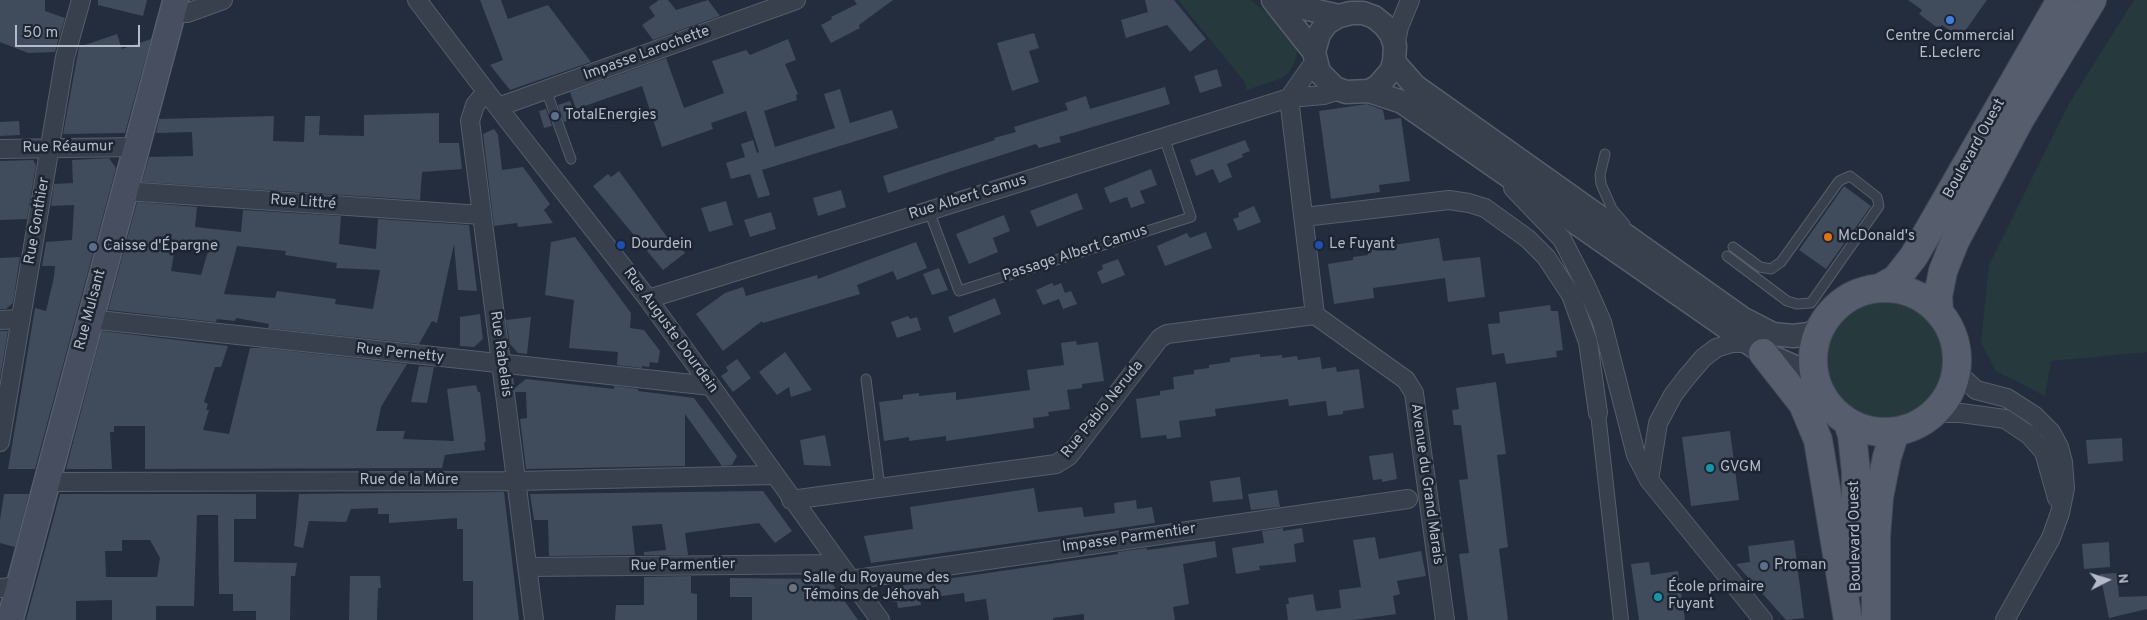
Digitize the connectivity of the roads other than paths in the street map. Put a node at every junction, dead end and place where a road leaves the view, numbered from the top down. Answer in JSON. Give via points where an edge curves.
{"nodes":[{"id":1,"x":81,"y":0,"type":"edge"},
{"id":2,"x":223,"y":0,"type":"edge"},
{"id":3,"x":417,"y":0,"type":"edge"},
{"id":4,"x":796,"y":0,"type":"edge"},
{"id":5,"x":1273,"y":0,"type":"edge"},
{"id":6,"x":1286,"y":0,"type":"edge"},
{"id":7,"x":1410,"y":0,"type":"edge"},
{"id":8,"x":2061,"y":0,"type":"edge"},
{"id":9,"x":2092,"y":0,"type":"edge"},
{"id":10,"x":174,"y":6,"type":"edge"},
{"id":11,"x":1352,"y":9,"type":"edge"},
{"id":12,"x":1394,"y":54,"type":"junction"},
{"id":13,"x":1315,"y":56,"type":"junction"},
{"id":14,"x":546,"y":90,"type":"junction"},
{"id":15,"x":1339,"y":90,"type":"junction"},
{"id":16,"x":1369,"y":91,"type":"junction"},
{"id":17,"x":486,"y":92,"type":"junction"},
{"id":18,"x":1289,"y":98,"type":"junction"},
{"id":19,"x":498,"y":107,"type":"junction"},
{"id":20,"x":1164,"y":137,"type":"junction"},
{"id":21,"x":51,"y":147,"type":"junction"},
{"id":22,"x":135,"y":147,"type":"junction"},
{"id":23,"x":0,"y":149,"type":"edge"},
{"id":24,"x":1605,"y":154,"type":"dead end"},
{"id":25,"x":1482,"y":158,"type":"junction"},
{"id":26,"x":571,"y":159,"type":"dead end"},
{"id":27,"x":124,"y":191,"type":"junction"},
{"id":28,"x":929,"y":211,"type":"junction"},
{"id":29,"x":482,"y":215,"type":"junction"},
{"id":30,"x":1304,"y":217,"type":"junction"},
{"id":31,"x":1733,"y":247,"type":"dead end"},
{"id":32,"x":1647,"y":249,"type":"junction"},
{"id":33,"x":1727,"y":256,"type":"dead end"},
{"id":34,"x":1880,"y":288,"type":"junction"},
{"id":35,"x":648,"y":299,"type":"junction"},
{"id":36,"x":1939,"y":312,"type":"junction"},
{"id":37,"x":1316,"y":315,"type":"junction"},
{"id":38,"x":21,"y":319,"type":"junction"},
{"id":39,"x":0,"y":320,"type":"edge"},
{"id":40,"x":89,"y":320,"type":"junction"},
{"id":41,"x":1821,"y":328,"type":"junction"},
{"id":42,"x":1756,"y":348,"type":"junction"},
{"id":43,"x":501,"y":365,"type":"junction"},
{"id":44,"x":1957,"y":372,"type":"junction"},
{"id":45,"x":1814,"y":375,"type":"junction"},
{"id":46,"x":866,"y":379,"type":"dead end"},
{"id":47,"x":711,"y":386,"type":"junction"},
{"id":48,"x":1598,"y":413,"type":"joint"},
{"id":49,"x":1935,"y":413,"type":"junction"},
{"id":50,"x":1848,"y":423,"type":"junction"},
{"id":51,"x":1895,"y":432,"type":"junction"},
{"id":52,"x":0,"y":442,"type":"edge"},
{"id":53,"x":774,"y":475,"type":"junction"},
{"id":54,"x":1650,"y":480,"type":"junction"},
{"id":55,"x":518,"y":481,"type":"junction"},
{"id":56,"x":45,"y":482,"type":"junction"},
{"id":57,"x":880,"y":487,"type":"junction"},
{"id":58,"x":1408,"y":499,"type":"dead end"},
{"id":59,"x":791,"y":500,"type":"junction"},
{"id":60,"x":2060,"y":513,"type":"junction"},
{"id":61,"x":838,"y":564,"type":"junction"},
{"id":62,"x":528,"y":567,"type":"junction"},
{"id":63,"x":850,"y":580,"type":"junction"},
{"id":64,"x":9,"y":587,"type":"edge"},
{"id":65,"x":10,"y":620,"type":"edge"},
{"id":66,"x":534,"y":620,"type":"edge"},
{"id":67,"x":880,"y":620,"type":"edge"},
{"id":68,"x":1445,"y":620,"type":"edge"},
{"id":69,"x":1621,"y":620,"type":"edge"},
{"id":70,"x":1763,"y":620,"type":"edge"},
{"id":71,"x":1848,"y":620,"type":"edge"},
{"id":72,"x":1858,"y":620,"type":"edge"},
{"id":73,"x":1876,"y":620,"type":"edge"},
{"id":74,"x":2005,"y":620,"type":"edge"}],
"edges":[{"from":1,"to":21,"type":"street","name":"Rue Gonthier","via":[[65,57]]},
{"from":2,"to":10,"type":"street","via":[[187,13]]},
{"from":3,"to":17,"type":"street","name":"Rue Auguste Dourdein"},
{"from":4,"to":14,"type":"street","name":"Impasse Larochette"},
{"from":5,"to":13,"type":"street"},
{"from":6,"to":11,"type":"street","via":[[1308,9]]},
{"from":7,"to":12,"type":"street","via":[[1399,27]]},
{"from":8,"to":34,"type":"main road","name":"Boulevard Ouest","via":[[1914,256],[1896,279]]},
{"from":9,"to":36,"type":"main road","name":"Boulevard Ouest","via":[[2020,119],[1967,220],[1943,272],[1938,296]]},
{"from":10,"to":22,"type":"main road","name":"Rue Mulsant"},
{"from":11,"to":12,"type":"street","via":[[1374,17],[1384,25],[1391,34]]},
{"from":11,"to":13,"type":"street","via":[[1328,23],[1319,34]]},
{"from":12,"to":16,"type":"street","via":[[1386,80]]},
{"from":12,"to":32,"type":"street","via":[[1415,86]]},
{"from":13,"to":15,"type":"street","via":[[1326,80]]},
{"from":13,"to":18,"type":"street"},
{"from":14,"to":19,"type":"street","name":"Impasse Larochette"},
{"from":14,"to":26,"type":"lane"},
{"from":15,"to":16,"type":"street"},
{"from":15,"to":18,"type":"street","name":"Rue Albert Camus","via":[[1324,95]]},
{"from":16,"to":25,"type":"street","via":[[1402,102]]},
{"from":17,"to":19,"type":"street","name":"Rue Auguste Dourdein"},
{"from":17,"to":29,"type":"street","name":"Rue Rabelais","via":[[475,106],[470,121]]},
{"from":18,"to":20,"type":"street","name":"Rue Albert Camus"},
{"from":18,"to":30,"type":"street"},
{"from":19,"to":35,"type":"street","name":"Rue Auguste Dourdein"},
{"from":20,"to":28,"type":"street","name":"Rue Albert Camus"},
{"from":20,"to":28,"type":"lane","name":"Passage Albert Camus","via":[[1191,217],[968,288],[959,290]]},
{"from":21,"to":22,"type":"street","name":"Rue Réaumur"},
{"from":21,"to":23,"type":"street","name":"Rue Réaumur"},
{"from":21,"to":38,"type":"street","name":"Rue Gonthier"},
{"from":22,"to":27,"type":"main road","name":"Rue Mulsant"},
{"from":24,"to":32,"type":"lane","via":[[1600,175],[1612,209]]},
{"from":25,"to":42,"type":"street"},
{"from":25,"to":54,"type":"street","via":[[1562,240],[1602,322],[1636,455]]},
{"from":27,"to":29,"type":"street","name":"Rue Littré"},
{"from":27,"to":40,"type":"main road","name":"Rue Mulsant"},
{"from":28,"to":35,"type":"street","name":"Rue Albert Camus"},
{"from":29,"to":43,"type":"street","name":"Rue Rabelais"},
{"from":30,"to":37,"type":"street"},
{"from":30,"to":48,"type":"street","via":[[1449,200],[1485,208],[1528,239],[1546,257],[1572,295],[1588,342]]},
{"from":31,"to":33,"type":"lane","via":[[1760,267],[1771,269],[1781,262],[1839,181],[1850,176],[1877,197],[1878,206],[1811,303],[1787,301]]},
{"from":32,"to":41,"type":"street","via":[[1742,318],[1773,334],[1793,336]]},
{"from":34,"to":36,"type":"main road","via":[[1893,288],[1918,296]]},
{"from":34,"to":41,"type":"main road","via":[[1859,293],[1840,303]]},
{"from":35,"to":47,"type":"street","name":"Rue Auguste Dourdein"},
{"from":36,"to":44,"type":"main road","via":[[1950,328],[1956,346]]},
{"from":37,"to":57,"type":"street","name":"Rue Pablo Neruda","via":[[1167,334],[1160,338],[1063,462]]},
{"from":37,"to":68,"type":"street","name":"Avenue du Grand Marais","via":[[1406,380],[1414,393]]},
{"from":38,"to":39,"type":"street"},
{"from":38,"to":52,"type":"street","name":"Rue Gonthier"},
{"from":40,"to":43,"type":"street","name":"Rue Pernetty"},
{"from":40,"to":56,"type":"main road","name":"Rue Mulsant"},
{"from":41,"to":45,"type":"main road","via":[[1814,351]]},
{"from":42,"to":45,"type":"street"},
{"from":42,"to":54,"type":"street","via":[[1732,343],[1716,348],[1686,378],[1658,423]]},
{"from":42,"to":71,"type":"main road","via":[[1803,404],[1818,440]]},
{"from":43,"to":47,"type":"street","name":"Rue Pernetty"},
{"from":43,"to":55,"type":"street","name":"Rue Rabelais"},
{"from":44,"to":49,"type":"main road","via":[[1953,387]]},
{"from":44,"to":60,"type":"street","via":[[1976,390],[2007,398],[2024,407],[2051,432],[2063,462],[2065,488]]},
{"from":45,"to":50,"type":"main road","via":[[1827,403]]},
{"from":46,"to":57,"type":"lane"},
{"from":47,"to":53,"type":"street","name":"Rue Auguste Dourdein"},
{"from":48,"to":69,"type":"street"},
{"from":49,"to":51,"type":"main road","via":[[1916,426]]},
{"from":49,"to":60,"type":"street","via":[[2005,419],[2030,435],[2044,452]]},
{"from":50,"to":51,"type":"main road","via":[[1871,431]]},
{"from":50,"to":72,"type":"main road","name":"Boulevard Ouest","via":[[1856,472]]},
{"from":51,"to":73,"type":"main road","name":"Boulevard Ouest","via":[[1879,498]]},
{"from":53,"to":55,"type":"street","name":"Rue de la Mûre"},
{"from":53,"to":59,"type":"street","name":"Rue Auguste Dourdein"},
{"from":54,"to":70,"type":"street"},
{"from":55,"to":56,"type":"street","name":"Rue de la Mûre"},
{"from":55,"to":62,"type":"street","name":"Rue Rabelais"},
{"from":56,"to":64,"type":"main road","name":"Rue Mulsant"},
{"from":57,"to":59,"type":"street","name":"Rue Pablo Neruda"},
{"from":58,"to":63,"type":"street","name":"Impasse Parmentier"},
{"from":59,"to":61,"type":"street","name":"Rue Auguste Dourdein"},
{"from":60,"to":74,"type":"street","via":[[2051,538]]},
{"from":61,"to":62,"type":"street","name":"Rue Parmentier"},
{"from":61,"to":63,"type":"street","name":"Rue Auguste Dourdein"},
{"from":62,"to":66,"type":"street","name":"Rue Rabelais"},
{"from":63,"to":67,"type":"street","name":"Rue Auguste Dourdein"},
{"from":64,"to":65,"type":"main road","name":"Rue Mulsant"}]}
